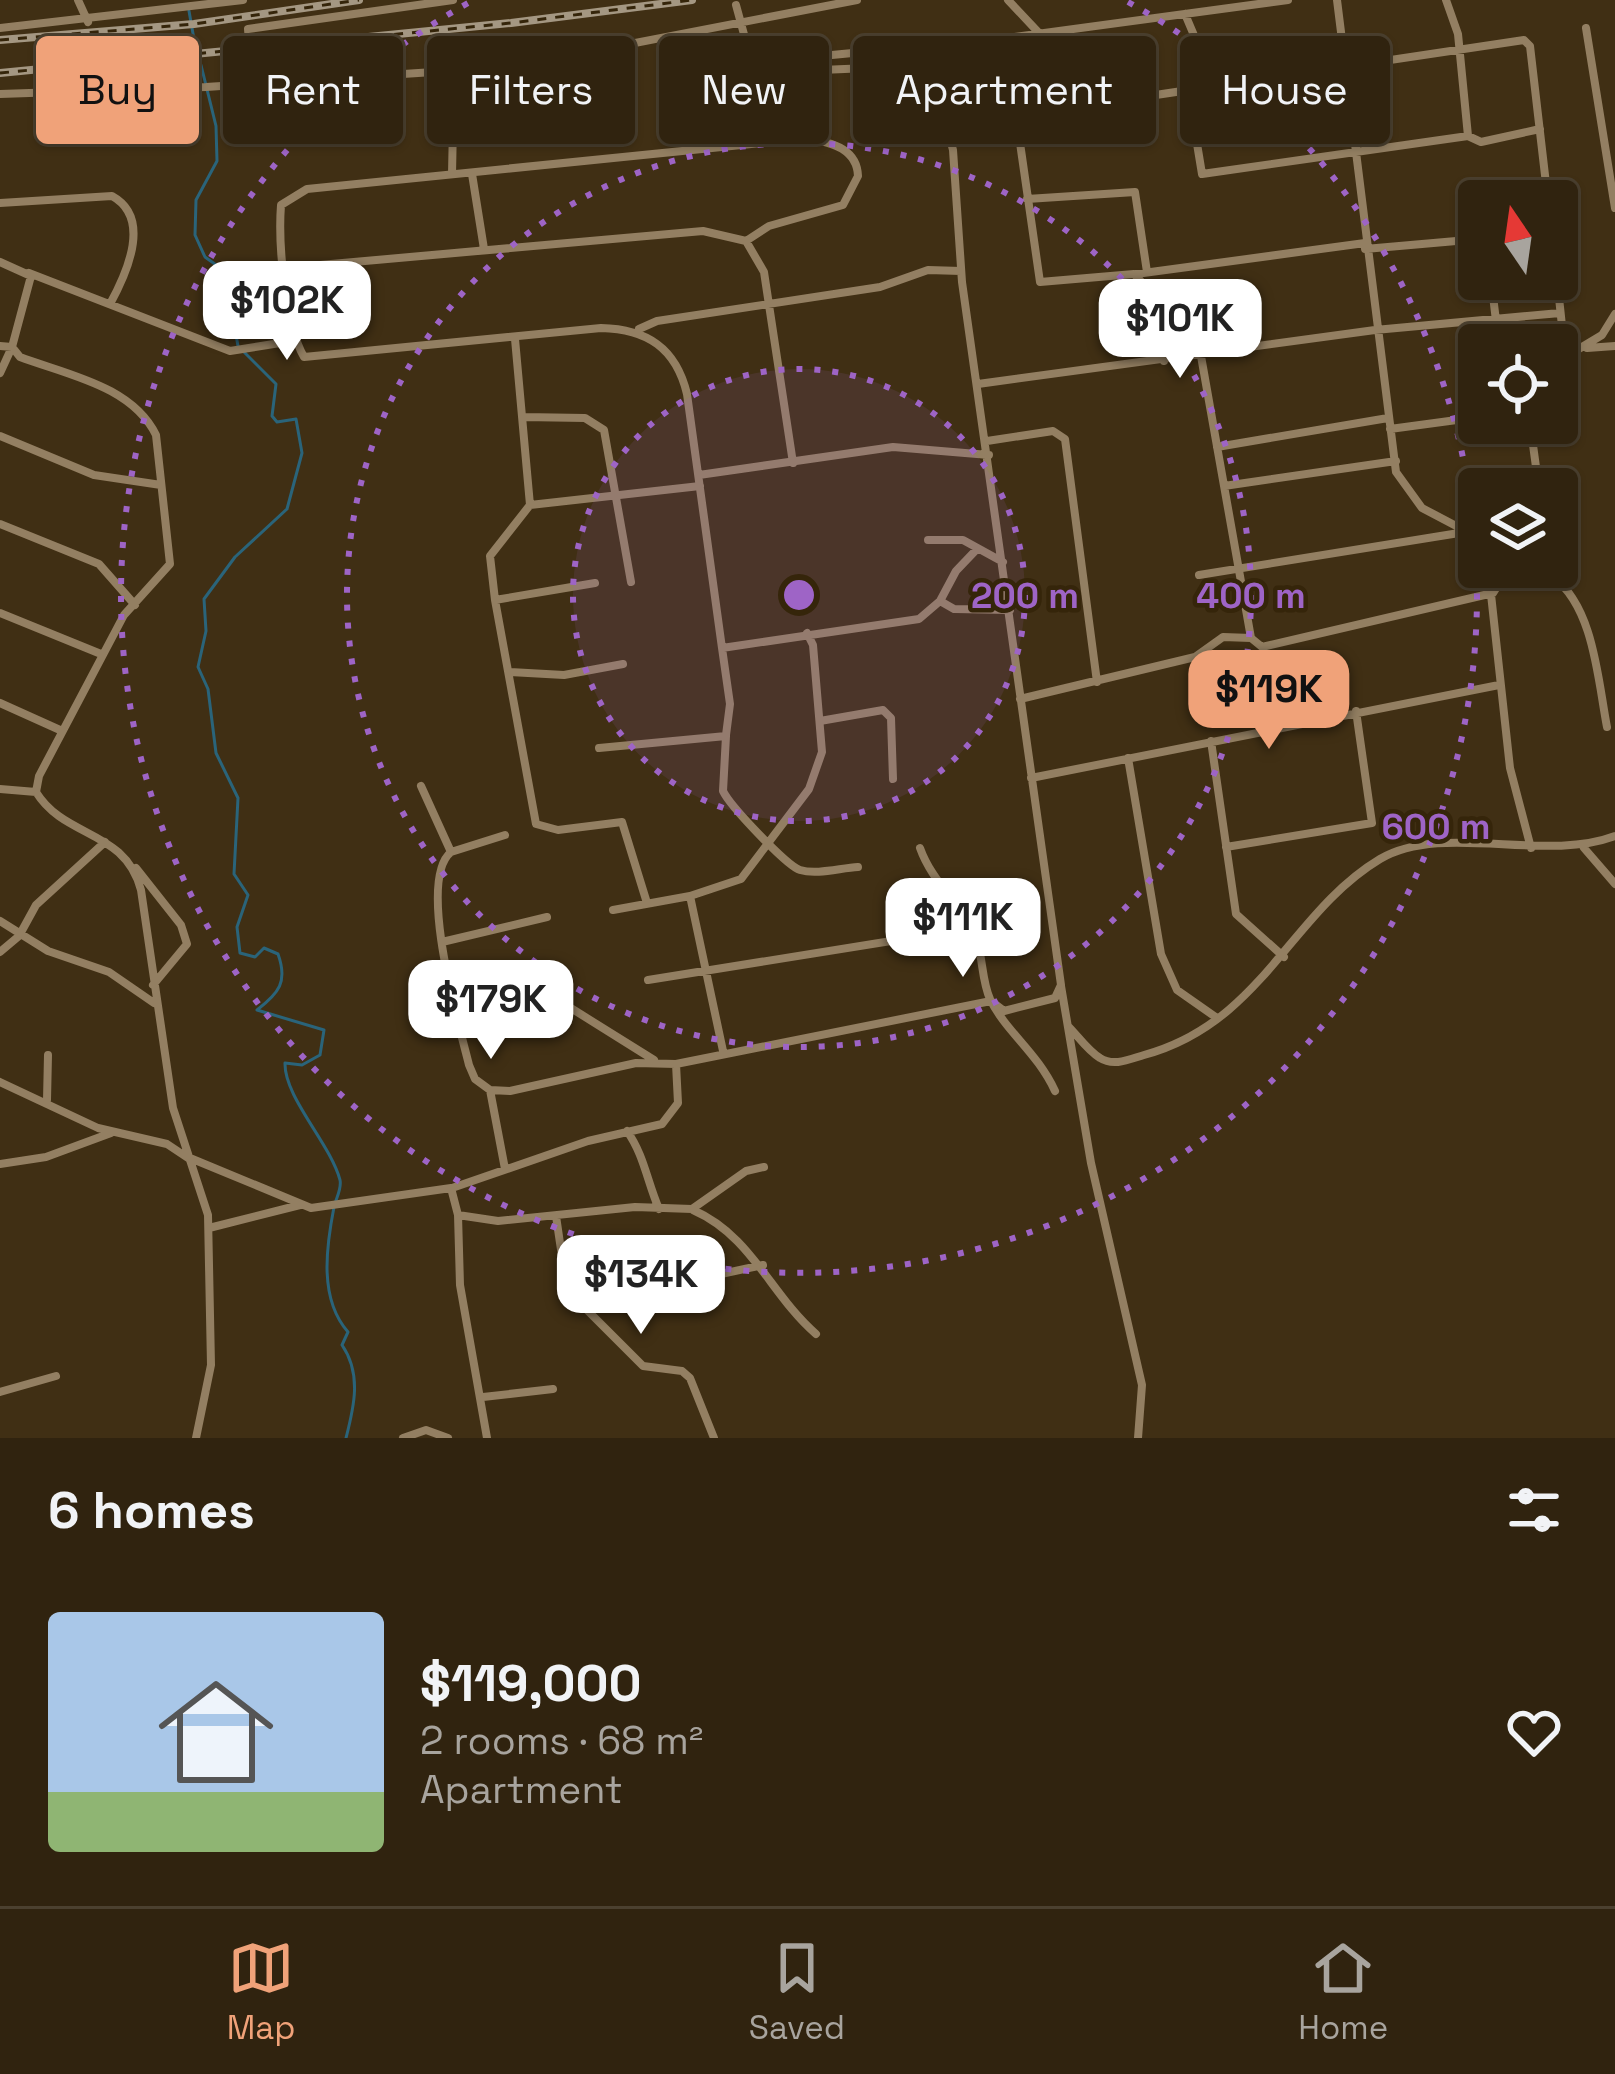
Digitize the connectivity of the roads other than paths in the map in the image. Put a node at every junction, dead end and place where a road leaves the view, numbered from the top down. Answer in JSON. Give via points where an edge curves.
{"nodes":[{"id":1,"x":77,"y":0,"type":"edge"},
{"id":2,"x":243,"y":0,"type":"edge"},
{"id":3,"x":454,"y":0,"type":"edge"},
{"id":4,"x":857,"y":0,"type":"edge"},
{"id":5,"x":1008,"y":0,"type":"edge"},
{"id":6,"x":1288,"y":0,"type":"edge"},
{"id":7,"x":1337,"y":0,"type":"edge"},
{"id":8,"x":1446,"y":0,"type":"edge"},
{"id":9,"x":736,"y":4,"type":"dead end"},
{"id":10,"x":1185,"y":14,"type":"junction"},
{"id":11,"x":88,"y":22,"type":"junction"},
{"id":12,"x":740,"y":24,"type":"junction"},
{"id":13,"x":0,"y":28,"type":"edge"},
{"id":14,"x":1586,"y":28,"type":"dead end"},
{"id":15,"x":1039,"y":34,"type":"junction"},
{"id":16,"x":249,"y":36,"type":"edge"},
{"id":17,"x":1023,"y":36,"type":"edge"},
{"id":18,"x":1194,"y":36,"type":"edge"},
{"id":19,"x":1341,"y":36,"type":"edge"},
{"id":20,"x":635,"y":44,"type":"edge"},
{"id":21,"x":1456,"y":50,"type":"junction"},
{"id":22,"x":853,"y":54,"type":"edge"},
{"id":23,"x":1390,"y":62,"type":"edge"},
{"id":24,"x":223,"y":83,"type":"edge"},
{"id":25,"x":0,"y":94,"type":"edge"},
{"id":26,"x":1540,"y":129,"type":"junction"},
{"id":27,"x":1468,"y":136,"type":"junction"},
{"id":28,"x":452,"y":144,"type":"edge"},
{"id":29,"x":951,"y":144,"type":"edge"},
{"id":30,"x":1019,"y":144,"type":"edge"},
{"id":31,"x":1197,"y":144,"type":"edge"},
{"id":32,"x":1353,"y":144,"type":"edge"},
{"id":33,"x":1354,"y":154,"type":"junction"},
{"id":34,"x":452,"y":174,"type":"junction"},
{"id":35,"x":472,"y":174,"type":"junction"},
{"id":36,"x":1546,"y":180,"type":"edge"},
{"id":37,"x":1028,"y":199,"type":"junction"},
{"id":38,"x":0,"y":203,"type":"edge"},
{"id":39,"x":1615,"y":208,"type":"edge"},
{"id":40,"x":1458,"y":240,"type":"edge"},
{"id":41,"x":746,"y":242,"type":"junction"},
{"id":42,"x":1365,"y":246,"type":"junction"},
{"id":43,"x":484,"y":249,"type":"junction"},
{"id":44,"x":0,"y":262,"type":"edge"},
{"id":45,"x":286,"y":268,"type":"junction"},
{"id":46,"x":961,"y":271,"type":"junction"},
{"id":47,"x":28,"y":272,"type":"junction"},
{"id":48,"x":1147,"y":272,"type":"junction"},
{"id":49,"x":1134,"y":274,"type":"junction"},
{"id":50,"x":1494,"y":300,"type":"edge"},
{"id":51,"x":1559,"y":300,"type":"edge"},
{"id":52,"x":768,"y":302,"type":"junction"},
{"id":53,"x":110,"y":304,"type":"junction"},
{"id":54,"x":1560,"y":313,"type":"junction"},
{"id":55,"x":1615,"y":314,"type":"edge"},
{"id":56,"x":1496,"y":321,"type":"junction"},
{"id":57,"x":1560,"y":324,"type":"edge"},
{"id":58,"x":294,"y":326,"type":"junction"},
{"id":59,"x":638,"y":330,"type":"junction"},
{"id":60,"x":1375,"y":330,"type":"junction"},
{"id":61,"x":515,"y":339,"type":"junction"},
{"id":62,"x":0,"y":346,"type":"edge"},
{"id":63,"x":1615,"y":346,"type":"edge"},
{"id":64,"x":12,"y":347,"type":"junction"},
{"id":65,"x":1578,"y":347,"type":"edge"},
{"id":66,"x":1578,"y":348,"type":"edge"},
{"id":67,"x":1201,"y":356,"type":"junction"},
{"id":68,"x":1164,"y":361,"type":"junction"},
{"id":69,"x":0,"y":373,"type":"edge"},
{"id":70,"x":978,"y":384,"type":"junction"},
{"id":71,"x":523,"y":416,"type":"junction"},
{"id":72,"x":1458,"y":418,"type":"edge"},
{"id":73,"x":1389,"y":423,"type":"junction"},
{"id":74,"x":0,"y":436,"type":"edge"},
{"id":75,"x":987,"y":441,"type":"junction"},
{"id":76,"x":1217,"y":447,"type":"junction"},
{"id":77,"x":989,"y":455,"type":"junction"},
{"id":78,"x":1396,"y":461,"type":"junction"},
{"id":79,"x":793,"y":463,"type":"junction"},
{"id":80,"x":700,"y":481,"type":"junction"},
{"id":81,"x":161,"y":485,"type":"junction"},
{"id":82,"x":1224,"y":486,"type":"junction"},
{"id":83,"x":614,"y":496,"type":"junction"},
{"id":84,"x":530,"y":505,"type":"junction"},
{"id":85,"x":0,"y":524,"type":"edge"},
{"id":86,"x":1458,"y":530,"type":"edge"},
{"id":87,"x":1458,"y":532,"type":"edge"},
{"id":88,"x":928,"y":540,"type":"dead end"},
{"id":89,"x":977,"y":549,"type":"junction"},
{"id":90,"x":1004,"y":562,"type":"junction"},
{"id":91,"x":1239,"y":568,"type":"junction"},
{"id":92,"x":1199,"y":574,"type":"dead end"},
{"id":93,"x":631,"y":582,"type":"dead end"},
{"id":94,"x":595,"y":584,"type":"dead end"},
{"id":95,"x":1492,"y":588,"type":"edge"},
{"id":96,"x":1496,"y":588,"type":"edge"},
{"id":97,"x":1565,"y":588,"type":"edge"},
{"id":98,"x":1493,"y":593,"type":"junction"},
{"id":99,"x":495,"y":600,"type":"junction"},
{"id":100,"x":940,"y":601,"type":"junction"},
{"id":101,"x":135,"y":604,"type":"junction"},
{"id":102,"x":1010,"y":610,"type":"junction"},
{"id":103,"x":0,"y":613,"type":"edge"},
{"id":104,"x":807,"y":633,"type":"junction"},
{"id":105,"x":1251,"y":638,"type":"junction"},
{"id":106,"x":722,"y":648,"type":"junction"},
{"id":107,"x":101,"y":654,"type":"junction"},
{"id":108,"x":623,"y":664,"type":"dead end"},
{"id":109,"x":510,"y":672,"type":"junction"},
{"id":110,"x":1097,"y":682,"type":"junction"},
{"id":111,"x":1499,"y":685,"type":"junction"},
{"id":112,"x":1020,"y":699,"type":"junction"},
{"id":113,"x":0,"y":703,"type":"edge"},
{"id":114,"x":1356,"y":712,"type":"junction"},
{"id":115,"x":820,"y":721,"type":"junction"},
{"id":116,"x":1606,"y":727,"type":"dead end"},
{"id":117,"x":60,"y":730,"type":"junction"},
{"id":118,"x":726,"y":736,"type":"junction"},
{"id":119,"x":1211,"y":741,"type":"junction"},
{"id":120,"x":599,"y":748,"type":"dead end"},
{"id":121,"x":1128,"y":758,"type":"junction"},
{"id":122,"x":1031,"y":778,"type":"junction"},
{"id":123,"x":892,"y":779,"type":"dead end"},
{"id":124,"x":421,"y":786,"type":"dead end"},
{"id":125,"x":0,"y":789,"type":"edge"},
{"id":126,"x":36,"y":792,"type":"junction"},
{"id":127,"x":505,"y":835,"type":"dead end"},
{"id":128,"x":1615,"y":836,"type":"edge"},
{"id":129,"x":773,"y":841,"type":"junction"},
{"id":130,"x":105,"y":842,"type":"junction"},
{"id":131,"x":1226,"y":847,"type":"junction"},
{"id":132,"x":920,"y":848,"type":"dead end"},
{"id":133,"x":1531,"y":848,"type":"junction"},
{"id":134,"x":1584,"y":848,"type":"junction"},
{"id":135,"x":451,"y":851,"type":"junction"},
{"id":136,"x":134,"y":866,"type":"junction"},
{"id":137,"x":858,"y":867,"type":"dead end"},
{"id":138,"x":1615,"y":884,"type":"edge"},
{"id":139,"x":690,"y":896,"type":"junction"},
{"id":140,"x":646,"y":904,"type":"junction"},
{"id":141,"x":613,"y":910,"type":"dead end"},
{"id":142,"x":547,"y":917,"type":"dead end"},
{"id":143,"x":0,"y":921,"type":"edge"},
{"id":144,"x":972,"y":928,"type":"junction"},
{"id":145,"x":20,"y":936,"type":"junction"},
{"id":146,"x":442,"y":942,"type":"junction"},
{"id":147,"x":0,"y":952,"type":"edge"},
{"id":148,"x":1284,"y":957,"type":"junction"},
{"id":149,"x":705,"y":974,"type":"junction"},
{"id":150,"x":649,"y":980,"type":"dead end"},
{"id":151,"x":152,"y":986,"type":"junction"},
{"id":152,"x":1060,"y":986,"type":"junction"},
{"id":153,"x":991,"y":1000,"type":"junction"},
{"id":154,"x":155,"y":1004,"type":"junction"},
{"id":155,"x":457,"y":1009,"type":"junction"},
{"id":156,"x":1217,"y":1018,"type":"junction"},
{"id":157,"x":1068,"y":1026,"type":"junction"},
{"id":158,"x":723,"y":1051,"type":"junction"},
{"id":159,"x":48,"y":1055,"type":"dead end"},
{"id":160,"x":655,"y":1061,"type":"junction"},
{"id":161,"x":676,"y":1064,"type":"junction"},
{"id":162,"x":0,"y":1082,"type":"edge"},
{"id":163,"x":490,"y":1090,"type":"junction"},
{"id":164,"x":1055,"y":1091,"type":"dead end"},
{"id":165,"x":47,"y":1100,"type":"junction"},
{"id":166,"x":627,"y":1131,"type":"junction"},
{"id":167,"x":112,"y":1132,"type":"junction"},
{"id":168,"x":190,"y":1159,"type":"junction"},
{"id":169,"x":0,"y":1164,"type":"edge"},
{"id":170,"x":764,"y":1167,"type":"dead end"},
{"id":171,"x":505,"y":1169,"type":"junction"},
{"id":172,"x":452,"y":1188,"type":"junction"},
{"id":173,"x":301,"y":1205,"type":"junction"},
{"id":174,"x":658,"y":1209,"type":"junction"},
{"id":175,"x":692,"y":1209,"type":"junction"},
{"id":176,"x":458,"y":1215,"type":"junction"},
{"id":177,"x":556,"y":1216,"type":"junction"},
{"id":178,"x":209,"y":1228,"type":"junction"},
{"id":179,"x":763,"y":1265,"type":"junction"},
{"id":180,"x":581,"y":1305,"type":"junction"},
{"id":181,"x":816,"y":1334,"type":"dead end"},
{"id":182,"x":56,"y":1376,"type":"dead end"},
{"id":183,"x":553,"y":1388,"type":"dead end"},
{"id":184,"x":0,"y":1392,"type":"edge"},
{"id":185,"x":483,"y":1397,"type":"junction"},
{"id":186,"x":196,"y":1438,"type":"edge"},
{"id":187,"x":404,"y":1438,"type":"edge"},
{"id":188,"x":448,"y":1438,"type":"edge"},
{"id":189,"x":488,"y":1438,"type":"edge"},
{"id":190,"x":714,"y":1438,"type":"edge"},
{"id":191,"x":1138,"y":1438,"type":"edge"}],
"edges":[{"from":1,"to":11,"type":"street"},
{"from":2,"to":11,"type":"street"},
{"from":3,"to":16,"type":"street","via":[[248,28]]},
{"from":4,"to":12,"type":"street"},
{"from":5,"to":15,"type":"street"},
{"from":6,"to":10,"type":"street"},
{"from":7,"to":19,"type":"street"},
{"from":8,"to":21,"type":"street"},
{"from":9,"to":12,"type":"street"},
{"from":10,"to":15,"type":"street"},
{"from":10,"to":18,"type":"street"},
{"from":11,"to":13,"type":"street"},
{"from":12,"to":20,"type":"street"},
{"from":12,"to":22,"type":"street","via":[[754,58],[769,62]]},
{"from":14,"to":39,"type":"street"},
{"from":15,"to":17,"type":"street"},
{"from":21,"to":23,"type":"street"},
{"from":21,"to":26,"type":"street","via":[[1528,42]]},
{"from":21,"to":27,"type":"street"},
{"from":24,"to":25,"type":"street"},
{"from":26,"to":27,"type":"street","via":[[1481,142]]},
{"from":26,"to":36,"type":"street"},
{"from":27,"to":33,"type":"street"},
{"from":28,"to":34,"type":"street"},
{"from":29,"to":46,"type":"street"},
{"from":30,"to":37,"type":"street"},
{"from":31,"to":33,"type":"street","via":[[1202,175]]},
{"from":32,"to":33,"type":"street"},
{"from":33,"to":42,"type":"street"},
{"from":34,"to":35,"type":"street"},
{"from":34,"to":45,"type":"street","via":[[299,191],[281,206]]},
{"from":35,"to":41,"type":"street","via":[[800,139],[830,140],[854,159],[858,176],[843,205],[769,226]]},
{"from":35,"to":43,"type":"street"},
{"from":37,"to":48,"type":"street","via":[[1135,192]]},
{"from":37,"to":49,"type":"street","via":[[1040,282]]},
{"from":38,"to":53,"type":"street","via":[[112,196],[123,202],[133,242]]},
{"from":40,"to":42,"type":"street"},
{"from":41,"to":43,"type":"street","via":[[703,231]]},
{"from":41,"to":52,"type":"street","via":[[764,272]]},
{"from":42,"to":48,"type":"street"},
{"from":42,"to":60,"type":"street"},
{"from":43,"to":45,"type":"street"},
{"from":44,"to":47,"type":"street"},
{"from":45,"to":58,"type":"street"},
{"from":46,"to":52,"type":"street"},
{"from":46,"to":70,"type":"street"},
{"from":47,"to":53,"type":"street"},
{"from":47,"to":64,"type":"street","via":[[31,291]]},
{"from":48,"to":49,"type":"street"},
{"from":49,"to":68,"type":"street","via":[[1150,291]]},
{"from":50,"to":56,"type":"street"},
{"from":51,"to":54,"type":"street"},
{"from":52,"to":59,"type":"street"},
{"from":52,"to":79,"type":"street"},
{"from":53,"to":58,"type":"street","via":[[239,348],[280,343]]},
{"from":54,"to":56,"type":"street"},
{"from":54,"to":57,"type":"street"},
{"from":55,"to":65,"type":"street","via":[[1602,334]]},
{"from":56,"to":60,"type":"street"},
{"from":58,"to":61,"type":"street","via":[[300,352],[312,360],[453,339]]},
{"from":59,"to":61,"type":"street"},
{"from":59,"to":80,"type":"street","via":[[681,370]]},
{"from":60,"to":67,"type":"street"},
{"from":60,"to":73,"type":"street"},
{"from":61,"to":71,"type":"street"},
{"from":62,"to":64,"type":"street"},
{"from":63,"to":66,"type":"street"},
{"from":64,"to":69,"type":"street"},
{"from":64,"to":81,"type":"street","via":[[137,405],[156,435]]},
{"from":67,"to":68,"type":"street"},
{"from":67,"to":76,"type":"street"},
{"from":68,"to":70,"type":"street"},
{"from":70,"to":75,"type":"street"},
{"from":71,"to":83,"type":"street","via":[[598,422]]},
{"from":71,"to":84,"type":"street"},
{"from":72,"to":73,"type":"street"},
{"from":73,"to":76,"type":"street"},
{"from":73,"to":78,"type":"street"},
{"from":74,"to":81,"type":"street","via":[[94,475]]},
{"from":75,"to":77,"type":"street"},
{"from":75,"to":110,"type":"street","via":[[1053,430],[1065,439]]},
{"from":76,"to":82,"type":"street"},
{"from":77,"to":79,"type":"street","via":[[893,447]]},
{"from":77,"to":90,"type":"street"},
{"from":78,"to":82,"type":"street"},
{"from":78,"to":86,"type":"street","via":[[1422,508]]},
{"from":79,"to":80,"type":"street"},
{"from":80,"to":83,"type":"street"},
{"from":80,"to":106,"type":"street"},
{"from":81,"to":101,"type":"street","via":[[170,564]]},
{"from":82,"to":91,"type":"street"},
{"from":83,"to":84,"type":"street"},
{"from":83,"to":93,"type":"street"},
{"from":84,"to":99,"type":"street","via":[[490,556]]},
{"from":85,"to":101,"type":"street","via":[[99,564]]},
{"from":87,"to":91,"type":"street"},
{"from":88,"to":89,"type":"street","via":[[963,540]]},
{"from":89,"to":90,"type":"street"},
{"from":89,"to":100,"type":"street"},
{"from":90,"to":102,"type":"street"},
{"from":91,"to":92,"type":"street"},
{"from":91,"to":105,"type":"street"},
{"from":94,"to":99,"type":"street"},
{"from":95,"to":98,"type":"street"},
{"from":96,"to":98,"type":"street"},
{"from":97,"to":116,"type":"street","via":[[1587,630]]},
{"from":98,"to":105,"type":"street","via":[[1262,647]]},
{"from":98,"to":111,"type":"street"},
{"from":99,"to":109,"type":"street"},
{"from":100,"to":102,"type":"street","via":[[954,610]]},
{"from":100,"to":104,"type":"street","via":[[907,623]]},
{"from":101,"to":107,"type":"street"},
{"from":102,"to":112,"type":"street"},
{"from":103,"to":107,"type":"street"},
{"from":104,"to":106,"type":"street"},
{"from":104,"to":115,"type":"street"},
{"from":105,"to":110,"type":"street","via":[[1222,637],[1195,657]]},
{"from":106,"to":118,"type":"street"},
{"from":107,"to":117,"type":"street"},
{"from":108,"to":109,"type":"street","via":[[564,675]]},
{"from":109,"to":140,"type":"street","via":[[536,824],[557,830],[622,822]]},
{"from":110,"to":112,"type":"street"},
{"from":111,"to":114,"type":"street"},
{"from":111,"to":133,"type":"street"},
{"from":112,"to":122,"type":"street"},
{"from":113,"to":117,"type":"street"},
{"from":114,"to":119,"type":"street"},
{"from":114,"to":131,"type":"street","via":[[1372,823]]},
{"from":115,"to":123,"type":"street","via":[[883,710],[891,718]]},
{"from":115,"to":129,"type":"street","via":[[822,752],[809,789]]},
{"from":117,"to":126,"type":"street"},
{"from":118,"to":120,"type":"street"},
{"from":118,"to":129,"type":"street","via":[[723,790],[752,829]]},
{"from":119,"to":121,"type":"street"},
{"from":119,"to":131,"type":"street"},
{"from":121,"to":122,"type":"street"},
{"from":121,"to":156,"type":"street","via":[[1161,954],[1177,990]]},
{"from":122,"to":152,"type":"street"},
{"from":124,"to":135,"type":"street"},
{"from":125,"to":126,"type":"street"},
{"from":126,"to":130,"type":"street"},
{"from":127,"to":135,"type":"street"},
{"from":128,"to":134,"type":"street"},
{"from":129,"to":137,"type":"street","via":[[798,869]]},
{"from":129,"to":139,"type":"street","via":[[741,879]]},
{"from":130,"to":136,"type":"street"},
{"from":130,"to":145,"type":"street","via":[[36,905]]},
{"from":131,"to":148,"type":"street","via":[[1236,914]]},
{"from":132,"to":144,"type":"street"},
{"from":133,"to":134,"type":"street"},
{"from":133,"to":148,"type":"street","via":[[1447,844],[1382,858]]},
{"from":134,"to":138,"type":"street"},
{"from":135,"to":146,"type":"street","via":[[436,879]]},
{"from":136,"to":151,"type":"street"},
{"from":136,"to":151,"type":"street","via":[[182,925],[187,944]]},
{"from":139,"to":140,"type":"street"},
{"from":139,"to":149,"type":"street"},
{"from":140,"to":141,"type":"street"},
{"from":142,"to":146,"type":"street"},
{"from":143,"to":145,"type":"street"},
{"from":144,"to":149,"type":"street"},
{"from":144,"to":153,"type":"street"},
{"from":145,"to":147,"type":"street"},
{"from":145,"to":154,"type":"street","via":[[109,972]]},
{"from":146,"to":155,"type":"street"},
{"from":148,"to":156,"type":"street"},
{"from":149,"to":150,"type":"street"},
{"from":149,"to":158,"type":"street"},
{"from":151,"to":154,"type":"street"},
{"from":152,"to":153,"type":"street","via":[[1055,998],[1004,1011]]},
{"from":152,"to":157,"type":"street"},
{"from":153,"to":158,"type":"street"},
{"from":153,"to":164,"type":"street","via":[[1037,1054]]},
{"from":154,"to":168,"type":"street"},
{"from":155,"to":160,"type":"street","via":[[558,1000]]},
{"from":155,"to":163,"type":"street","via":[[475,1079]]},
{"from":156,"to":157,"type":"street","via":[[1185,1044],[1114,1063]]},
{"from":157,"to":191,"type":"street","via":[[1142,1385]]},
{"from":158,"to":161,"type":"street"},
{"from":159,"to":165,"type":"street"},
{"from":160,"to":161,"type":"street"},
{"from":160,"to":163,"type":"street"},
{"from":161,"to":166,"type":"street","via":[[671,1119]]},
{"from":162,"to":165,"type":"street"},
{"from":163,"to":171,"type":"street"},
{"from":165,"to":167,"type":"street"},
{"from":166,"to":171,"type":"street"},
{"from":166,"to":174,"type":"street","via":[[644,1154]]},
{"from":167,"to":168,"type":"street","via":[[166,1144]]},
{"from":167,"to":169,"type":"street"},
{"from":168,"to":173,"type":"street"},
{"from":168,"to":178,"type":"street"},
{"from":170,"to":175,"type":"street"},
{"from":171,"to":172,"type":"street"},
{"from":172,"to":173,"type":"street"},
{"from":172,"to":176,"type":"street"},
{"from":173,"to":178,"type":"street"},
{"from":174,"to":175,"type":"street"},
{"from":174,"to":177,"type":"street"},
{"from":175,"to":179,"type":"street","via":[[718,1221]]},
{"from":176,"to":177,"type":"street"},
{"from":176,"to":185,"type":"street","via":[[464,1312]]},
{"from":177,"to":180,"type":"street","via":[[564,1270]]},
{"from":178,"to":186,"type":"street","via":[[211,1365]]},
{"from":179,"to":180,"type":"street"},
{"from":179,"to":181,"type":"street"},
{"from":180,"to":190,"type":"street","via":[[643,1366],[690,1378]]},
{"from":182,"to":184,"type":"street"},
{"from":183,"to":185,"type":"street"},
{"from":185,"to":189,"type":"street"},
{"from":187,"to":188,"type":"street","via":[[426,1430]]}]}
